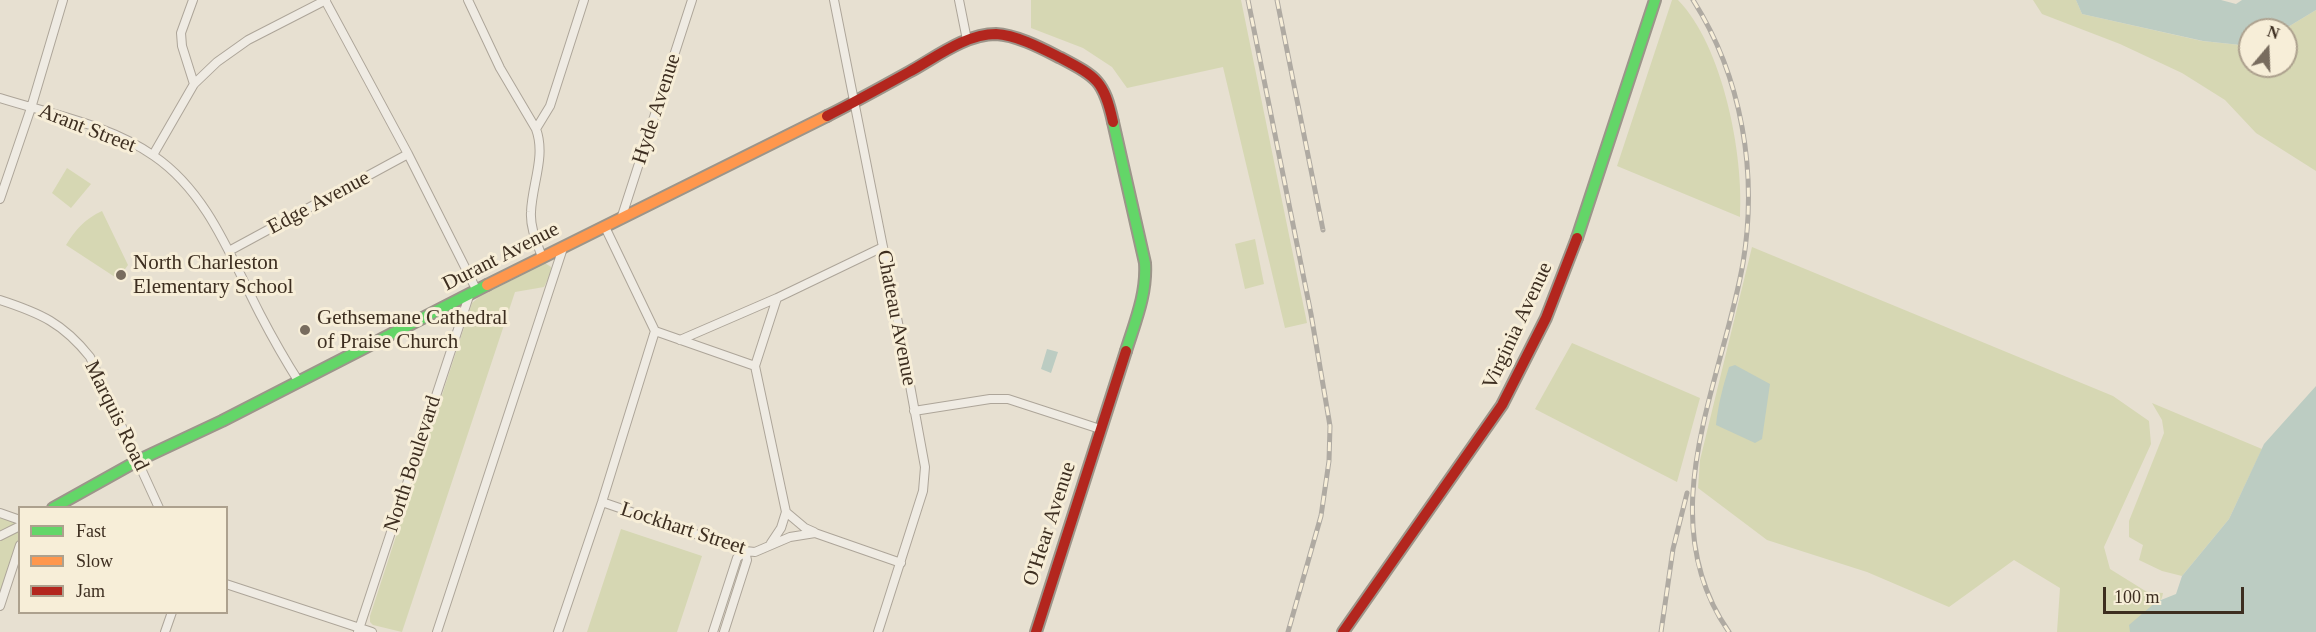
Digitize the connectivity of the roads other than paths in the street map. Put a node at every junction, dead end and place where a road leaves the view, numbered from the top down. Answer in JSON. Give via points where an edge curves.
{"nodes":[{"id":1,"x":63,"y":0,"type":"edge"},
{"id":2,"x":193,"y":0,"type":"edge"},
{"id":3,"x":468,"y":0,"type":"edge"},
{"id":4,"x":584,"y":0,"type":"edge"},
{"id":5,"x":692,"y":0,"type":"edge"},
{"id":6,"x":834,"y":0,"type":"edge"},
{"id":7,"x":959,"y":0,"type":"edge"},
{"id":8,"x":1655,"y":0,"type":"edge"},
{"id":9,"x":326,"y":1,"type":"edge"},
{"id":10,"x":967,"y":40,"type":"junction"},
{"id":11,"x":195,"y":84,"type":"junction"},
{"id":12,"x":0,"y":98,"type":"edge"},
{"id":13,"x":855,"y":102,"type":"junction"},
{"id":14,"x":31,"y":108,"type":"junction"},
{"id":15,"x":536,"y":129,"type":"junction"},
{"id":16,"x":408,"y":154,"type":"junction"},
{"id":17,"x":153,"y":155,"type":"junction"},
{"id":18,"x":0,"y":200,"type":"edge"},
{"id":19,"x":621,"y":219,"type":"junction"},
{"id":20,"x":605,"y":227,"type":"junction"},
{"id":21,"x":883,"y":247,"type":"junction"},
{"id":22,"x":563,"y":248,"type":"junction"},
{"id":23,"x":230,"y":251,"type":"junction"},
{"id":24,"x":542,"y":257,"type":"junction"},
{"id":25,"x":473,"y":293,"type":"junction"},
{"id":26,"x":777,"y":298,"type":"junction"},
{"id":27,"x":0,"y":300,"type":"edge"},
{"id":28,"x":655,"y":331,"type":"junction"},
{"id":29,"x":680,"y":340,"type":"junction"},
{"id":30,"x":755,"y":366,"type":"junction"},
{"id":31,"x":299,"y":382,"type":"junction"},
{"id":32,"x":914,"y":411,"type":"junction"},
{"id":33,"x":1100,"y":429,"type":"junction"},
{"id":34,"x":138,"y":460,"type":"junction"},
{"id":35,"x":602,"y":502,"type":"junction"},
{"id":36,"x":55,"y":506,"type":"edge"},
{"id":37,"x":159,"y":506,"type":"edge"},
{"id":38,"x":786,"y":512,"type":"junction"},
{"id":39,"x":0,"y":513,"type":"edge"},
{"id":40,"x":18,"y":519,"type":"edge"},
{"id":41,"x":18,"y":527,"type":"edge"},
{"id":42,"x":815,"y":533,"type":"junction"},
{"id":43,"x":0,"y":536,"type":"edge"},
{"id":44,"x":771,"y":543,"type":"junction"},
{"id":45,"x":18,"y":551,"type":"edge"},
{"id":46,"x":745,"y":552,"type":"junction"},
{"id":47,"x":901,"y":563,"type":"junction"},
{"id":48,"x":228,"y":585,"type":"edge"},
{"id":49,"x":0,"y":606,"type":"edge"},
{"id":50,"x":171,"y":614,"type":"edge"},
{"id":51,"x":359,"y":630,"type":"edge"},
{"id":52,"x":165,"y":632,"type":"edge"},
{"id":53,"x":372,"y":632,"type":"edge"},
{"id":54,"x":437,"y":632,"type":"edge"},
{"id":55,"x":558,"y":632,"type":"edge"},
{"id":56,"x":712,"y":632,"type":"edge"},
{"id":57,"x":724,"y":632,"type":"edge"},
{"id":58,"x":878,"y":632,"type":"edge"},
{"id":59,"x":1036,"y":632,"type":"edge"},
{"id":60,"x":1343,"y":632,"type":"edge"}],
"edges":[{"from":1,"to":14,"type":"street"},
{"from":2,"to":11,"type":"street","via":[[181,33]]},
{"from":3,"to":15,"type":"street","via":[[500,68]]},
{"from":4,"to":15,"type":"street","via":[[550,106]]},
{"from":5,"to":19,"type":"street","name":"Hyde Avenue"},
{"from":6,"to":13,"type":"street","name":"Chateau Avenue"},
{"from":7,"to":10,"type":"street"},
{"from":8,"to":60,"type":"street","name":"Virginia Avenue","via":[[1574,253],[1518,378]]},
{"from":9,"to":11,"type":"street","via":[[248,40]]},
{"from":9,"to":16,"type":"street"},
{"from":10,"to":13,"type":"street","name":"Durant Avenue"},
{"from":10,"to":33,"type":"street","name":"O'Hear Avenue","via":[[994,34],[1010,36],[1050,53],[1097,80],[1109,105],[1146,280]]},
{"from":11,"to":17,"type":"street"},
{"from":12,"to":14,"type":"street","name":"Arant Street"},
{"from":13,"to":19,"type":"street","name":"Durant Avenue"},
{"from":13,"to":21,"type":"street","name":"Chateau Avenue"},
{"from":14,"to":17,"type":"street","name":"Arant Street","via":[[97,128]]},
{"from":14,"to":18,"type":"street"},
{"from":15,"to":24,"type":"street","via":[[541,147],[531,212]]},
{"from":16,"to":23,"type":"street","name":"Edge Avenue"},
{"from":16,"to":25,"type":"street"},
{"from":17,"to":23,"type":"street","name":"Arant Street","via":[[198,197]]},
{"from":19,"to":20,"type":"street","name":"Durant Avenue"},
{"from":20,"to":22,"type":"street","name":"Durant Avenue"},
{"from":20,"to":28,"type":"street"},
{"from":21,"to":26,"type":"street"},
{"from":21,"to":32,"type":"street","name":"Chateau Avenue"},
{"from":22,"to":24,"type":"street","name":"Durant Avenue"},
{"from":22,"to":54,"type":"street"},
{"from":23,"to":31,"type":"street","name":"Arant Street"},
{"from":24,"to":25,"type":"street","name":"Durant Avenue"},
{"from":25,"to":31,"type":"street","name":"Durant Avenue"},
{"from":25,"to":51,"type":"street","name":"North Boulevard"},
{"from":26,"to":29,"type":"street"},
{"from":26,"to":30,"type":"street"},
{"from":27,"to":34,"type":"street","name":"Marquis Road","via":[[56,322],[77,341],[90,357]]},
{"from":28,"to":29,"type":"street"},
{"from":28,"to":35,"type":"street"},
{"from":29,"to":30,"type":"street"},
{"from":30,"to":38,"type":"street"},
{"from":31,"to":34,"type":"street","name":"Durant Avenue"},
{"from":32,"to":33,"type":"street","via":[[1008,399]]},
{"from":32,"to":47,"type":"street","name":"Chateau Avenue","via":[[924,467],[923,491]]},
{"from":33,"to":59,"type":"street","name":"O'Hear Avenue"},
{"from":34,"to":36,"type":"street","name":"Durant Avenue"},
{"from":34,"to":37,"type":"street","name":"Marquis Road"},
{"from":35,"to":46,"type":"street","name":"Lockhart Street"},
{"from":35,"to":55,"type":"street"},
{"from":38,"to":42,"type":"street"},
{"from":38,"to":44,"type":"street"},
{"from":39,"to":40,"type":"street"},
{"from":41,"to":43,"type":"street"},
{"from":42,"to":44,"type":"street","name":"Lockhart Street"},
{"from":42,"to":47,"type":"street","name":"Lockhart Street"},
{"from":44,"to":46,"type":"street","name":"Lockhart Street","via":[[755,552]]},
{"from":45,"to":49,"type":"street"},
{"from":46,"to":56,"type":"street","via":[[736,558]]},
{"from":46,"to":57,"type":"street","via":[[747,560]]},
{"from":47,"to":58,"type":"street","name":"Chateau Avenue"},
{"from":48,"to":51,"type":"street"},
{"from":50,"to":52,"type":"street"},
{"from":51,"to":53,"type":"street"}]}
